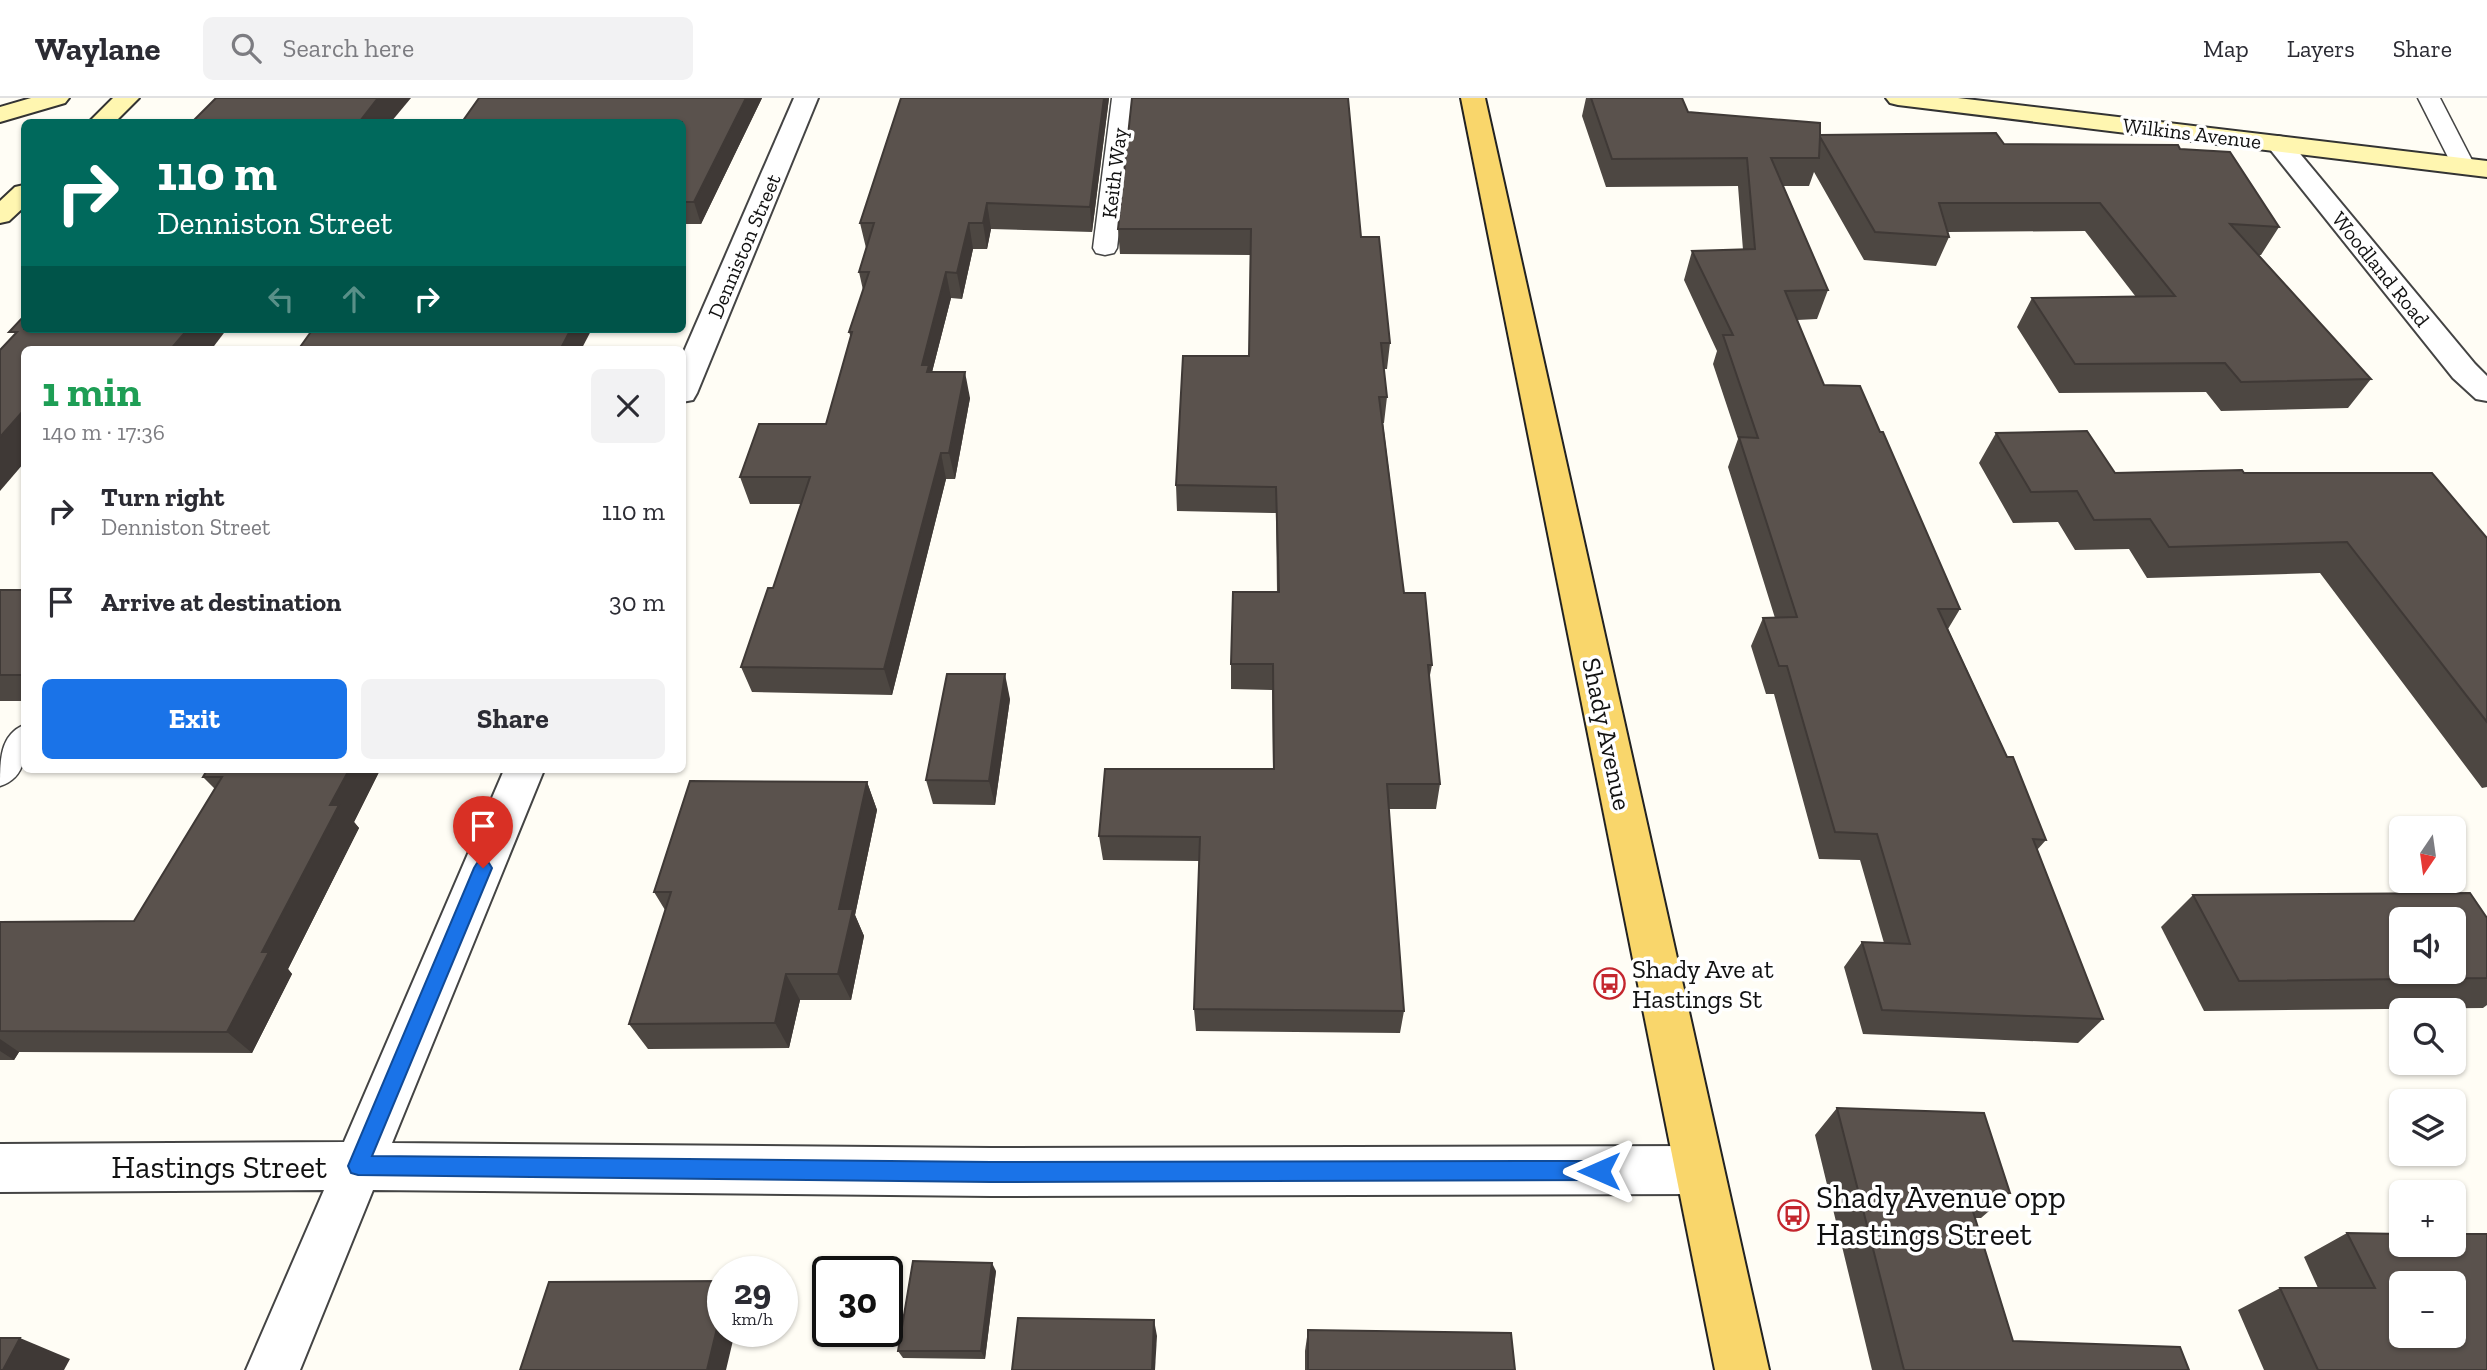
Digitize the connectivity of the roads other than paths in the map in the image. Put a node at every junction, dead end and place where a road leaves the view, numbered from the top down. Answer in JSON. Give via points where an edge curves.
{"nodes":[{"id":1,"x":57,"y":98,"type":"edge"},
{"id":2,"x":127,"y":98,"type":"edge"},
{"id":3,"x":806,"y":98,"type":"edge"},
{"id":4,"x":1123,"y":98,"type":"edge"},
{"id":5,"x":1473,"y":98,"type":"edge"},
{"id":6,"x":1898,"y":98,"type":"edge"},
{"id":7,"x":2429,"y":98,"type":"edge"},
{"id":8,"x":0,"y":115,"type":"edge"},
{"id":9,"x":103,"y":119,"type":"edge"},
{"id":10,"x":2278,"y":143,"type":"junction"},
{"id":11,"x":2475,"y":167,"type":"edge"},
{"id":12,"x":21,"y":196,"type":"edge"},
{"id":13,"x":0,"y":215,"type":"edge"},
{"id":14,"x":1105,"y":248,"type":"dead end"},
{"id":15,"x":686,"y":383,"type":"edge"},
{"id":16,"x":2487,"y":392,"type":"edge"},
{"id":17,"x":21,"y":743,"type":"edge"},
{"id":18,"x":0,"y":772,"type":"edge"},
{"id":19,"x":523,"y":773,"type":"edge"},
{"id":20,"x":358,"y":1166,"type":"junction"},
{"id":21,"x":0,"y":1168,"type":"edge"},
{"id":22,"x":1699,"y":1170,"type":"junction"},
{"id":23,"x":273,"y":1370,"type":"edge"},
{"id":24,"x":1742,"y":1370,"type":"edge"}],
"edges":[{"from":1,"to":8,"type":"main road"},
{"from":2,"to":9,"type":"main road"},
{"from":3,"to":15,"type":"street","name":"Denniston Street"},
{"from":4,"to":14,"type":"lane","name":"Keith Way"},
{"from":5,"to":22,"type":"main road","name":"Shady Avenue"},
{"from":6,"to":10,"type":"main road","name":"Wilkins Avenue"},
{"from":7,"to":11,"type":"lane"},
{"from":10,"to":11,"type":"main road","name":"Wilkins Avenue"},
{"from":10,"to":16,"type":"street","name":"Woodland Road","via":[[2464,371]]},
{"from":12,"to":13,"type":"main road"},
{"from":17,"to":18,"type":"lane"},
{"from":19,"to":20,"type":"street"},
{"from":20,"to":21,"type":"street","name":"Hastings Street"},
{"from":20,"to":22,"type":"street","name":"Hastings Street","via":[[991,1172]]},
{"from":20,"to":23,"type":"street"},
{"from":22,"to":24,"type":"main road","name":"Shady Avenue"}]}
